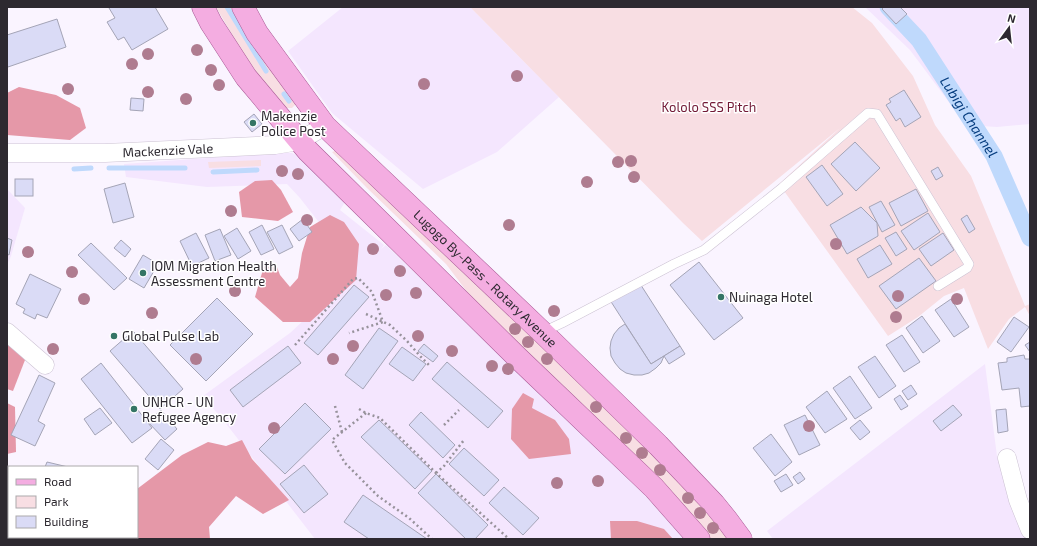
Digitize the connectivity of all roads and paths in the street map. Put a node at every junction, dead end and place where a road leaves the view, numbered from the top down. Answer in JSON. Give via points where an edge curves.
{"nodes":[{"id":1,"x":203,"y":7,"type":"edge"},
{"id":2,"x":243,"y":7,"type":"edge"},
{"id":3,"x":325,"y":126,"type":"junction"},
{"id":4,"x":299,"y":141,"type":"junction"},
{"id":5,"x":7,"y":153,"type":"edge"},
{"id":6,"x":938,"y":286,"type":"dead end"},
{"id":7,"x":366,"y":314,"type":"dead end"},
{"id":8,"x":383,"y":322,"type":"junction"},
{"id":9,"x":7,"y":332,"type":"edge"},
{"id":10,"x":542,"y":332,"type":"junction"},
{"id":11,"x":349,"y":333,"type":"dead end"},
{"id":12,"x":295,"y":345,"type":"dead end"},
{"id":13,"x":45,"y":365,"type":"dead end"},
{"id":14,"x":429,"y":365,"type":"dead end"},
{"id":15,"x":335,"y":406,"type":"dead end"},
{"id":16,"x":359,"y":410,"type":"dead end"},
{"id":17,"x":459,"y":410,"type":"dead end"},
{"id":18,"x":366,"y":414,"type":"junction"},
{"id":19,"x":444,"y":425,"type":"dead end"},
{"id":20,"x":342,"y":432,"type":"junction"},
{"id":21,"x":464,"y":440,"type":"dead end"},
{"id":22,"x":1007,"y":458,"type":"dead end"},
{"id":23,"x":436,"y":473,"type":"junction"},
{"id":24,"x":1030,"y":530,"type":"edge"},
{"id":25,"x":432,"y":539,"type":"edge"},
{"id":26,"x":509,"y":539,"type":"edge"},
{"id":27,"x":699,"y":539,"type":"edge"},
{"id":28,"x":741,"y":539,"type":"edge"}],
"edges":[{"from":1,"to":4,"type":"main road","via":[[246,77]]},
{"from":2,"to":3,"type":"main road","name":"Lugogo By-Pass - Rotary Avenue","via":[[257,33]]},
{"from":3,"to":4,"type":"street","name":"Mackenzie Vale"},
{"from":3,"to":10,"type":"main road","name":"Lugogo By-Pass - Rotary Avenue"},
{"from":4,"to":5,"type":"street","name":"Mackenzie Vale","via":[[275,145],[85,154]]},
{"from":4,"to":27,"type":"main road","via":[[518,358],[654,488]]},
{"from":6,"to":10,"type":"lane","via":[[968,268],[969,264],[877,114],[868,113],[782,188],[704,250]]},
{"from":7,"to":8,"type":"path"},
{"from":8,"to":11,"type":"path"},
{"from":8,"to":12,"type":"path","via":[[372,292],[355,278]]},
{"from":8,"to":14,"type":"path","via":[[390,325]]},
{"from":9,"to":13,"type":"street"},
{"from":10,"to":28,"type":"main road","name":"Lugogo By-Pass - Rotary Avenue","via":[[676,463],[714,504]]},
{"from":15,"to":20,"type":"path"},
{"from":16,"to":18,"type":"path"},
{"from":17,"to":19,"type":"path"},
{"from":18,"to":20,"type":"path"},
{"from":18,"to":23,"type":"path","via":[[380,418]]},
{"from":20,"to":25,"type":"path","via":[[332,440],[345,463],[378,496],[409,518]]},
{"from":21,"to":23,"type":"path"},
{"from":22,"to":24,"type":"street","via":[[1018,500]]},
{"from":23,"to":26,"type":"path"}]}
